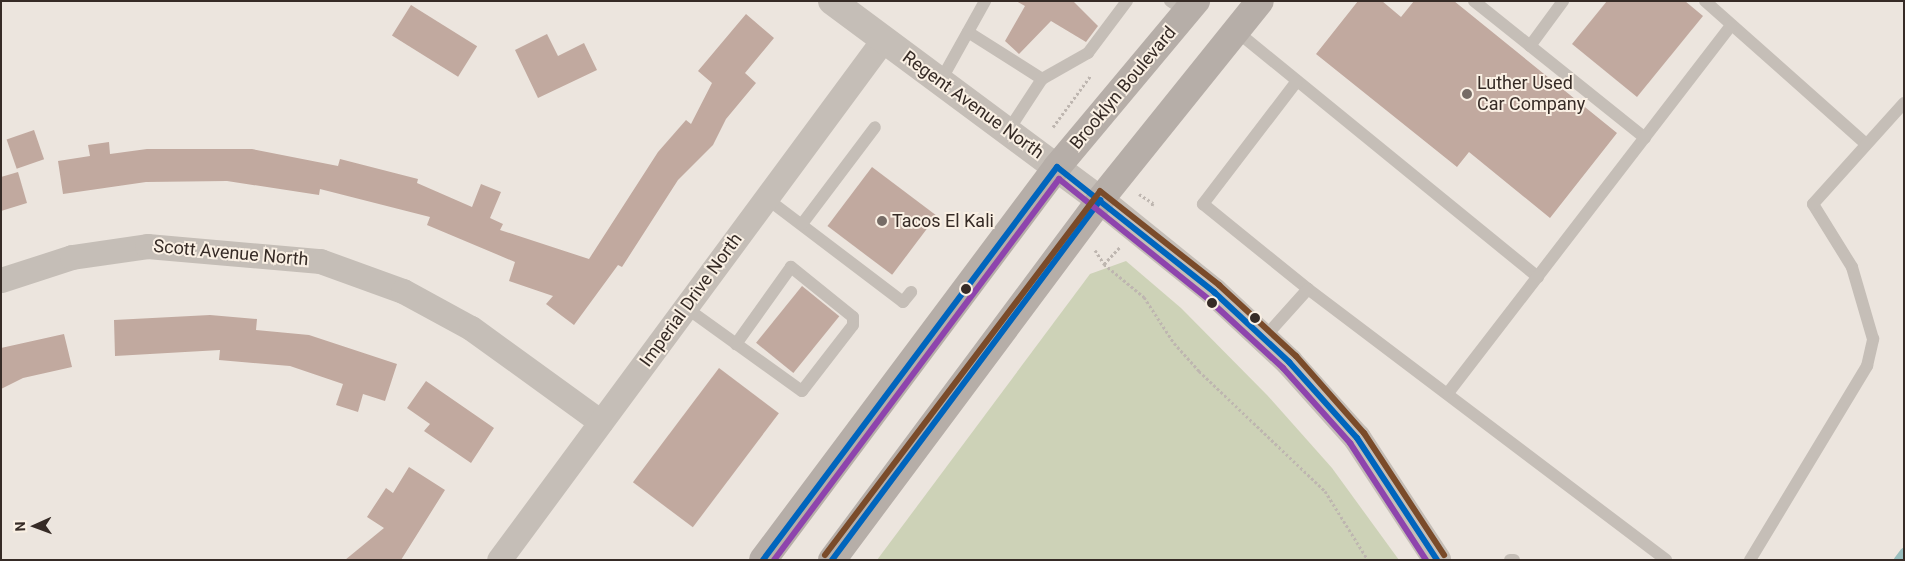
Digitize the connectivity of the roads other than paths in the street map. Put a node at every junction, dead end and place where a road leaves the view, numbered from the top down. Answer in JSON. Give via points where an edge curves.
{"nodes":[{"id":1,"x":832,"y":1,"type":"edge"},
{"id":2,"x":986,"y":1,"type":"edge"},
{"id":3,"x":1127,"y":1,"type":"edge"},
{"id":4,"x":1260,"y":1,"type":"edge"},
{"id":5,"x":1474,"y":1,"type":"edge"},
{"id":6,"x":1563,"y":1,"type":"edge"},
{"id":7,"x":1705,"y":1,"type":"edge"},
{"id":8,"x":1184,"y":5,"type":"edge"},
{"id":9,"x":1731,"y":26,"type":"junction"},
{"id":10,"x":1235,"y":30,"type":"junction"},
{"id":11,"x":968,"y":32,"type":"junction"},
{"id":12,"x":883,"y":40,"type":"junction"},
{"id":13,"x":1530,"y":46,"type":"junction"},
{"id":14,"x":1042,"y":80,"type":"junction"},
{"id":15,"x":1297,"y":81,"type":"junction"},
{"id":16,"x":940,"y":82,"type":"junction"},
{"id":17,"x":1904,"y":102,"type":"edge"},
{"id":18,"x":875,"y":127,"type":"dead end"},
{"id":19,"x":1008,"y":132,"type":"junction"},
{"id":20,"x":1645,"y":138,"type":"junction"},
{"id":21,"x":1864,"y":142,"type":"junction"},
{"id":22,"x":1057,"y":167,"type":"junction"},
{"id":23,"x":766,"y":198,"type":"junction"},
{"id":24,"x":1100,"y":200,"type":"junction"},
{"id":25,"x":802,"y":224,"type":"junction"},
{"id":26,"x":1538,"y":277,"type":"junction"},
{"id":27,"x":1,"y":280,"type":"edge"},
{"id":28,"x":1308,"y":289,"type":"junction"},
{"id":29,"x":912,"y":292,"type":"dead end"},
{"id":30,"x":685,"y":307,"type":"junction"},
{"id":31,"x":1264,"y":338,"type":"junction"},
{"id":32,"x":736,"y":344,"type":"junction"},
{"id":33,"x":1448,"y":393,"type":"junction"},
{"id":34,"x":600,"y":422,"type":"junction"},
{"id":35,"x":499,"y":560,"type":"edge"},
{"id":36,"x":764,"y":560,"type":"edge"},
{"id":37,"x":832,"y":560,"type":"edge"},
{"id":38,"x":1437,"y":560,"type":"edge"},
{"id":39,"x":1666,"y":560,"type":"edge"},
{"id":40,"x":1750,"y":560,"type":"edge"}],
"edges":[{"from":1,"to":12,"type":"street","name":"Regent Avenue North"},
{"from":2,"to":11,"type":"lane"},
{"from":3,"to":14,"type":"lane","via":[[1088,53]]},
{"from":4,"to":10,"type":"main road"},
{"from":5,"to":13,"type":"lane"},
{"from":6,"to":13,"type":"lane"},
{"from":7,"to":9,"type":"lane"},
{"from":8,"to":22,"type":"main road","name":"Brooklyn Boulevard"},
{"from":9,"to":20,"type":"lane"},
{"from":9,"to":21,"type":"lane"},
{"from":10,"to":15,"type":"lane"},
{"from":10,"to":24,"type":"main road"},
{"from":11,"to":14,"type":"lane"},
{"from":11,"to":16,"type":"lane"},
{"from":12,"to":16,"type":"street","name":"Regent Avenue North"},
{"from":12,"to":23,"type":"street","name":"Imperial Drive North"},
{"from":13,"to":20,"type":"lane"},
{"from":14,"to":19,"type":"lane"},
{"from":15,"to":26,"type":"lane"},
{"from":15,"to":28,"type":"lane","via":[[1203,204]]},
{"from":16,"to":19,"type":"street","name":"Regent Avenue North"},
{"from":17,"to":21,"type":"lane"},
{"from":18,"to":25,"type":"lane"},
{"from":19,"to":22,"type":"street","name":"Regent Avenue North"},
{"from":20,"to":26,"type":"lane"},
{"from":21,"to":40,"type":"lane","via":[[1813,204],[1852,267],[1873,339],[1867,366]]},
{"from":22,"to":24,"type":"street","name":"Regent Avenue North"},
{"from":22,"to":36,"type":"main road","name":"Brooklyn Boulevard"},
{"from":23,"to":25,"type":"lane"},
{"from":23,"to":30,"type":"street","name":"Imperial Drive North"},
{"from":24,"to":31,"type":"street","name":"Regent Avenue North"},
{"from":24,"to":37,"type":"main road"},
{"from":25,"to":29,"type":"lane","via":[[904,302]]},
{"from":26,"to":33,"type":"lane"},
{"from":27,"to":34,"type":"street","name":"Scott Avenue North","via":[[72,257],[147,246],[320,261],[403,291],[471,328]]},
{"from":28,"to":31,"type":"lane"},
{"from":28,"to":33,"type":"lane"},
{"from":30,"to":32,"type":"lane"},
{"from":30,"to":34,"type":"street","name":"Imperial Drive North"},
{"from":31,"to":38,"type":"street","name":"Regent Avenue North","via":[[1357,438]]},
{"from":32,"to":32,"type":"lane","via":[[791,267],[847,310],[852,325],[802,391]]},
{"from":33,"to":39,"type":"lane"},
{"from":34,"to":35,"type":"street","name":"Imperial Drive North"}]}
